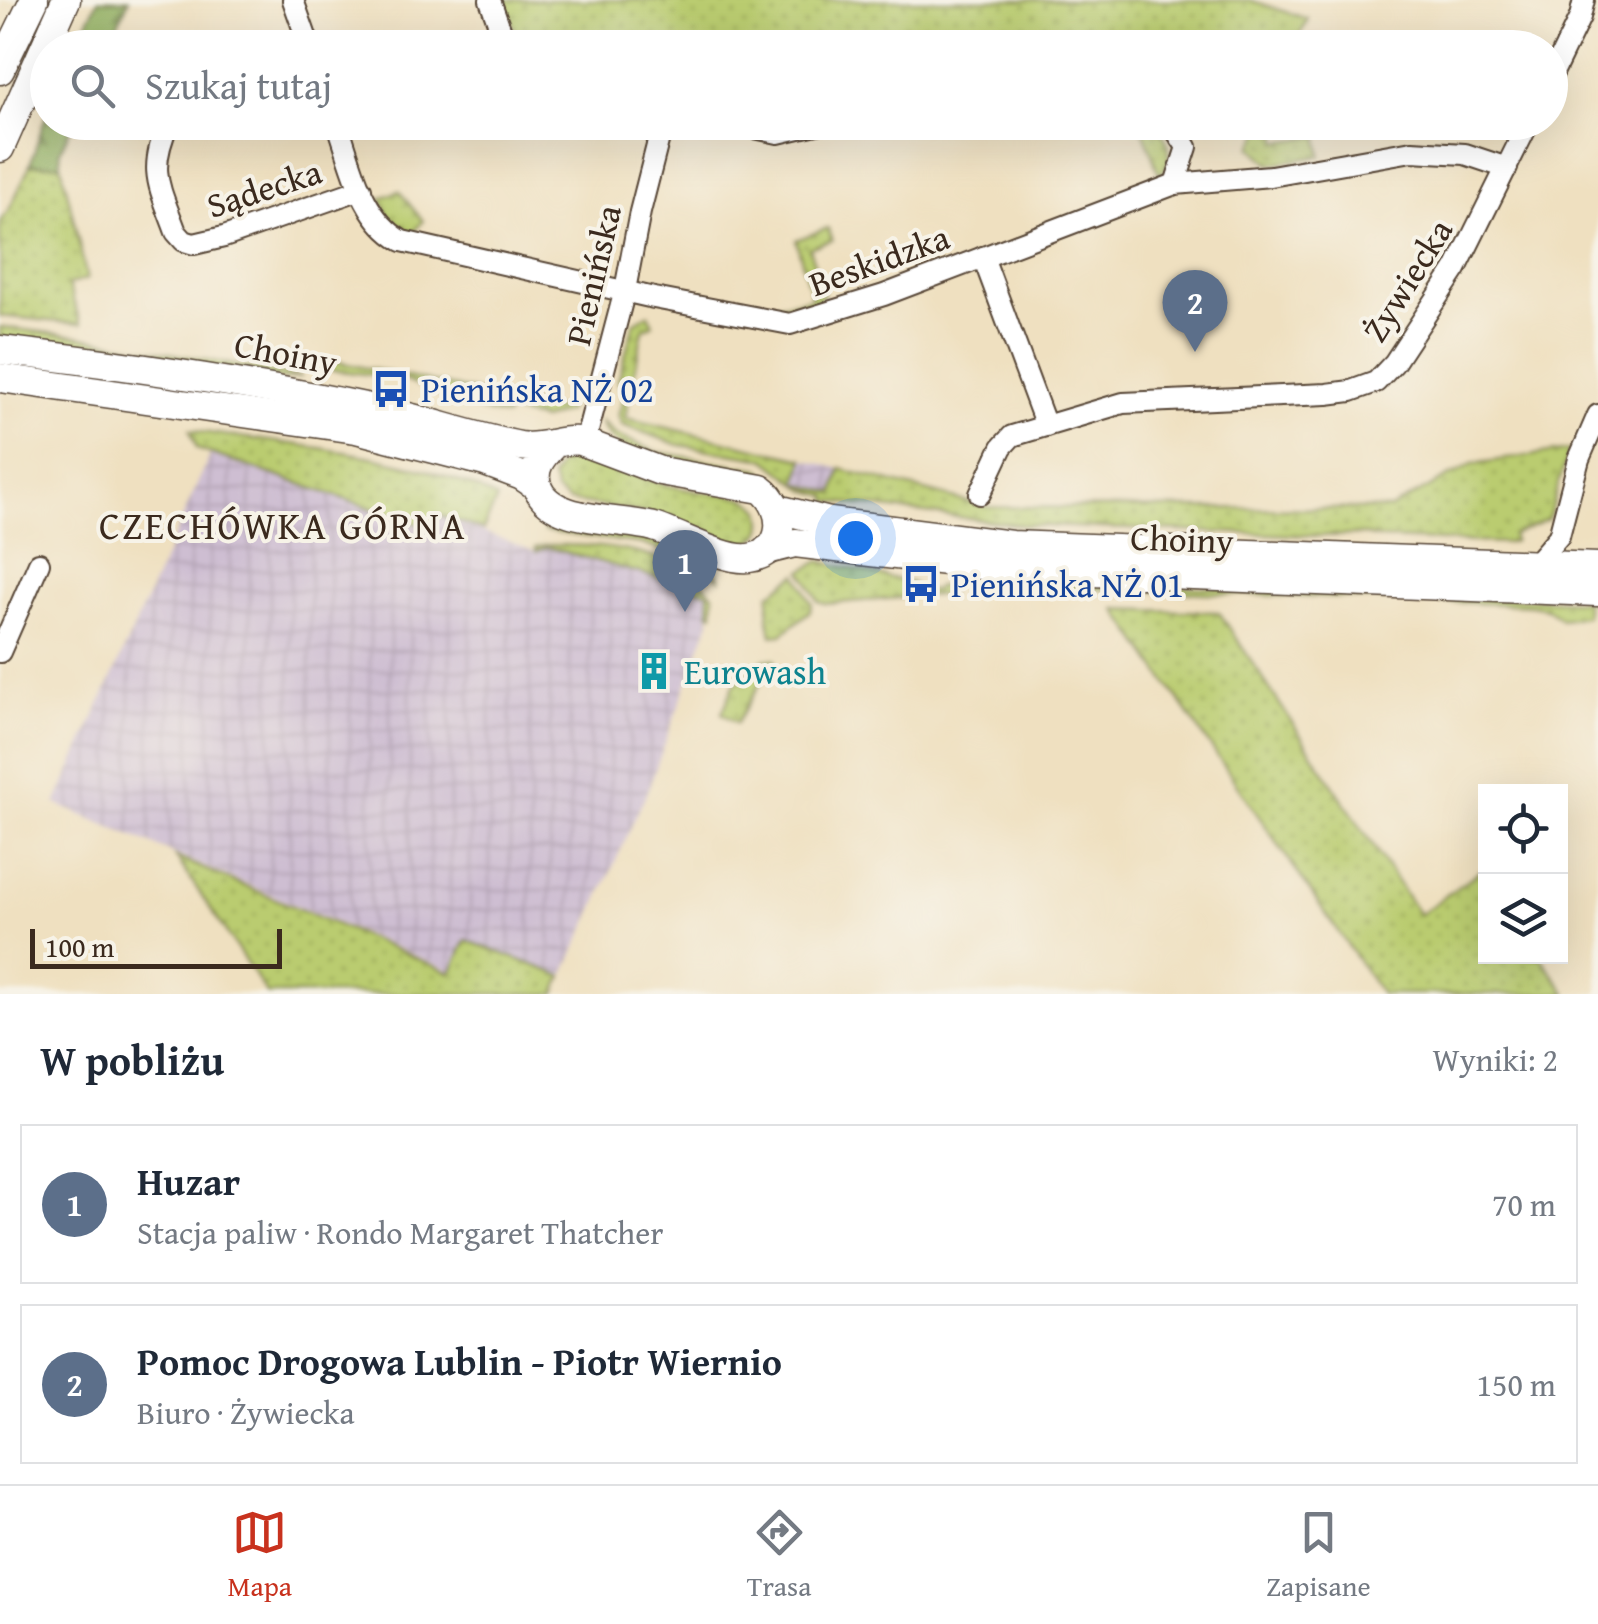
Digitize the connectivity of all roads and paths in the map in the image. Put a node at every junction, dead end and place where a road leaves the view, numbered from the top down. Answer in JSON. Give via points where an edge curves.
{"nodes":[{"id":1,"x":34,"y":0,"type":"edge"},
{"id":2,"x":66,"y":0,"type":"edge"},
{"id":3,"x":293,"y":0,"type":"edge"},
{"id":4,"x":490,"y":0,"type":"edge"},
{"id":5,"x":1584,"y":0,"type":"edge"},
{"id":6,"x":53,"y":30,"type":"edge"},
{"id":7,"x":304,"y":30,"type":"edge"},
{"id":8,"x":501,"y":30,"type":"edge"},
{"id":9,"x":1568,"y":41,"type":"edge"},
{"id":10,"x":0,"y":70,"type":"edge"},
{"id":11,"x":30,"y":81,"type":"edge"},
{"id":12,"x":161,"y":140,"type":"edge"},
{"id":13,"x":343,"y":140,"type":"edge"},
{"id":14,"x":658,"y":140,"type":"edge"},
{"id":15,"x":1183,"y":140,"type":"edge"},
{"id":16,"x":1520,"y":140,"type":"edge"},
{"id":17,"x":0,"y":148,"type":"edge"},
{"id":18,"x":1507,"y":168,"type":"junction"},
{"id":19,"x":1176,"y":184,"type":"junction"},
{"id":20,"x":361,"y":189,"type":"junction"},
{"id":21,"x":983,"y":257,"type":"junction"},
{"id":22,"x":625,"y":290,"type":"junction"},
{"id":23,"x":0,"y":350,"type":"edge"},
{"id":24,"x":0,"y":378,"type":"edge"},
{"id":25,"x":1598,"y":415,"type":"edge"},
{"id":26,"x":1046,"y":426,"type":"junction"},
{"id":27,"x":585,"y":442,"type":"junction"},
{"id":28,"x":553,"y":445,"type":"junction"},
{"id":29,"x":537,"y":486,"type":"junction"},
{"id":30,"x":980,"y":494,"type":"dead end"},
{"id":31,"x":778,"y":509,"type":"junction"},
{"id":32,"x":1559,"y":536,"type":"junction"},
{"id":33,"x":766,"y":550,"type":"junction"},
{"id":34,"x":39,"y":563,"type":"dead end"},
{"id":35,"x":1534,"y":565,"type":"junction"},
{"id":36,"x":1594,"y":575,"type":"edge"},
{"id":37,"x":0,"y":652,"type":"edge"}],
"edges":[{"from":1,"to":10,"type":"street"},
{"from":2,"to":6,"type":"street"},
{"from":3,"to":7,"type":"street"},
{"from":4,"to":8,"type":"street"},
{"from":5,"to":9,"type":"street"},
{"from":11,"to":17,"type":"street"},
{"from":12,"to":20,"type":"street","name":"Sądecka","via":[[155,164],[176,232],[194,244]]},
{"from":13,"to":20,"type":"street","name":"Beskidzka"},
{"from":14,"to":22,"type":"street","name":"Pienińska"},
{"from":15,"to":19,"type":"street","via":[[1187,147]]},
{"from":16,"to":18,"type":"street","name":"Żywiecka"},
{"from":18,"to":19,"type":"street","name":"Beskidzka","via":[[1465,154],[1412,151],[1271,176]]},
{"from":18,"to":26,"type":"street","name":"Żywiecka","via":[[1456,270],[1376,382],[1327,394],[1123,403]]},
{"from":19,"to":21,"type":"street","name":"Beskidzka"},
{"from":20,"to":22,"type":"street","name":"Beskidzka","via":[[373,217],[402,241]]},
{"from":21,"to":22,"type":"street","name":"Beskidzka","via":[[790,324]]},
{"from":21,"to":26,"type":"street"},
{"from":22,"to":27,"type":"street","name":"Pienińska"},
{"from":23,"to":28,"type":"street","name":"Choiny","via":[[197,375],[380,410],[522,447]]},
{"from":24,"to":29,"type":"street","name":"Choiny","via":[[356,429],[486,462]]},
{"from":25,"to":32,"type":"street"},
{"from":26,"to":30,"type":"street","name":"Żywiecka","via":[[1012,436]]},
{"from":27,"to":28,"type":"street","name":"Choiny"},
{"from":27,"to":31,"type":"street","name":"Choiny","via":[[660,471],[757,487]]},
{"from":28,"to":29,"type":"street","via":[[537,466]]},
{"from":29,"to":33,"type":"street","name":"Choiny","via":[[544,500],[565,513],[648,526],[733,557]]},
{"from":31,"to":33,"type":"street","via":[[779,532]]},
{"from":31,"to":35,"type":"street","name":"Choiny","via":[[1011,545]]},
{"from":32,"to":35,"type":"street"},
{"from":32,"to":36,"type":"street"},
{"from":33,"to":36,"type":"street","name":"Choiny","via":[[806,544],[1030,570]]},
{"from":34,"to":37,"type":"street"},
{"from":35,"to":36,"type":"street","name":"Choiny"}]}
